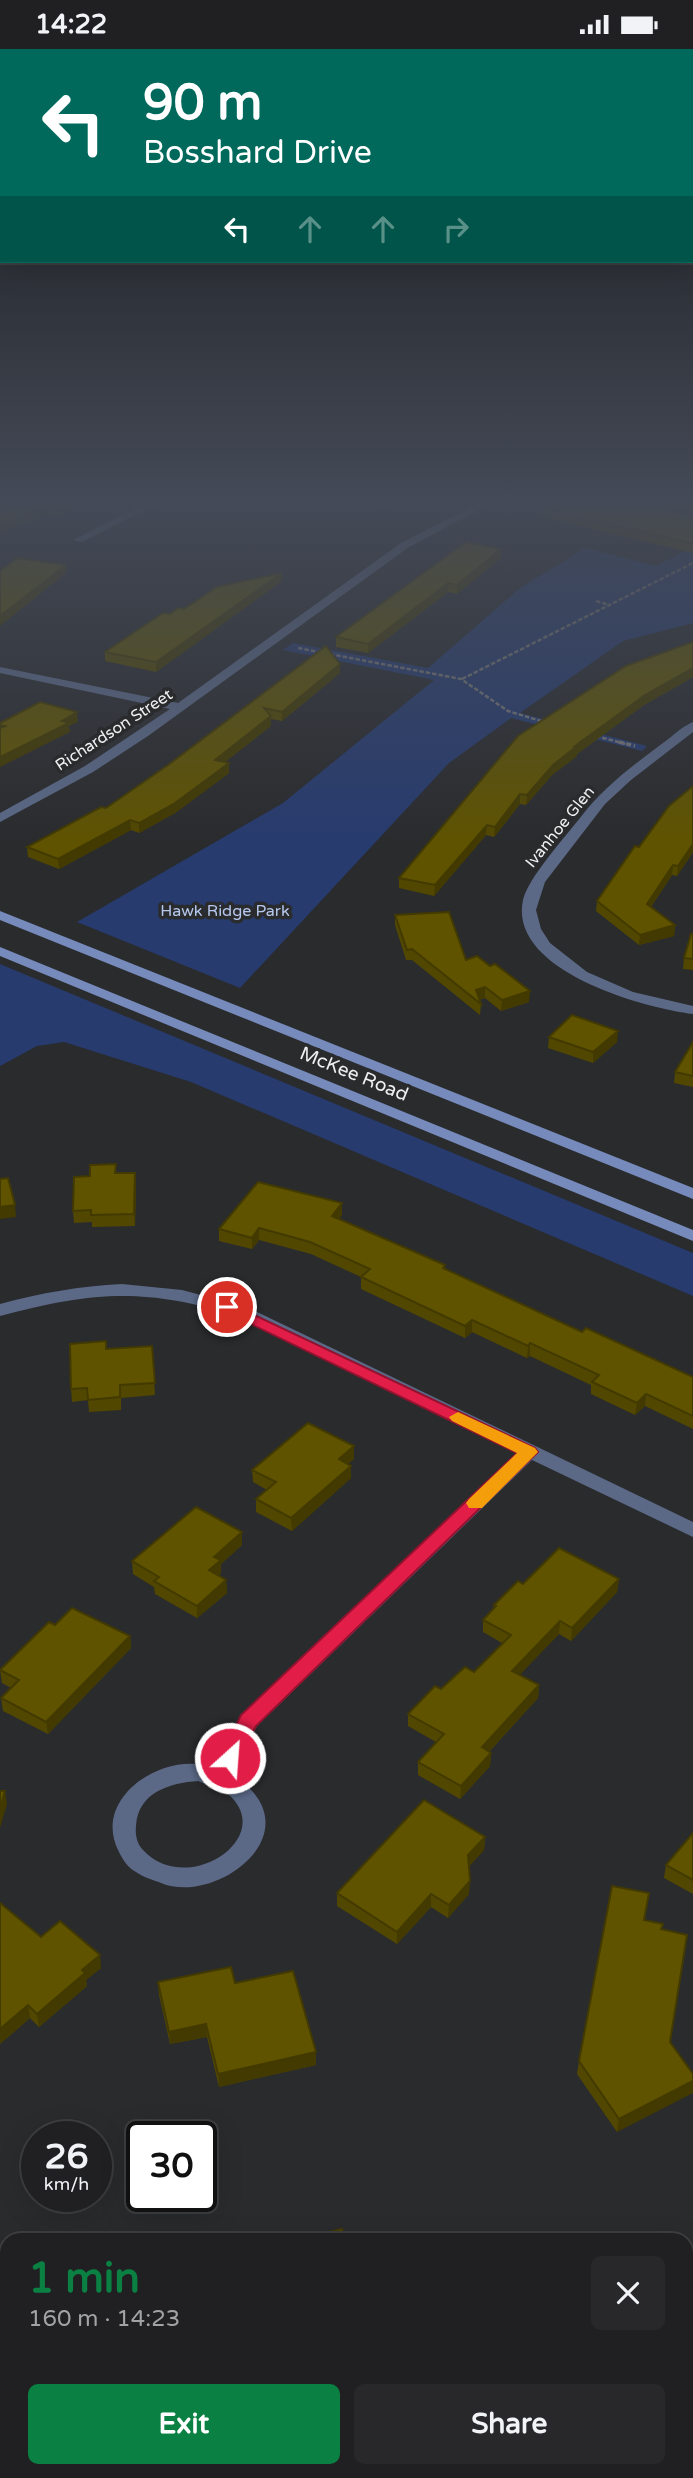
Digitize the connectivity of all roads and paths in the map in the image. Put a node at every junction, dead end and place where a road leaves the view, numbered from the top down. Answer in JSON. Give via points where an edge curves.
{"nodes":[{"id":1,"x":306,"y":616,"type":"edge"},
{"id":2,"x":588,"y":616,"type":"edge"},
{"id":3,"x":271,"y":642,"type":"junction"},
{"id":4,"x":0,"y":670,"type":"edge"},
{"id":5,"x":461,"y":679,"type":"junction"},
{"id":6,"x":179,"y":707,"type":"junction"},
{"id":7,"x":553,"y":725,"type":"edge"},
{"id":8,"x":693,"y":726,"type":"edge"},
{"id":9,"x":593,"y":735,"type":"edge"},
{"id":10,"x":660,"y":753,"type":"junction"},
{"id":11,"x":0,"y":818,"type":"edge"},
{"id":12,"x":0,"y":915,"type":"edge"},
{"id":13,"x":0,"y":951,"type":"edge"},
{"id":14,"x":693,"y":1010,"type":"edge"},
{"id":15,"x":693,"y":1194,"type":"edge"},
{"id":16,"x":693,"y":1236,"type":"edge"},
{"id":17,"x":0,"y":1310,"type":"edge"},
{"id":18,"x":529,"y":1452,"type":"junction"},
{"id":19,"x":693,"y":1530,"type":"edge"},
{"id":20,"x":221,"y":1777,"type":"junction"}],
"edges":[{"from":1,"to":3,"type":"street","name":"Richardson Street"},
{"from":2,"to":5,"type":"path"},
{"from":3,"to":5,"type":"path"},
{"from":3,"to":6,"type":"street","name":"Richardson Street"},
{"from":4,"to":6,"type":"street"},
{"from":5,"to":7,"type":"path","via":[[513,715]]},
{"from":6,"to":11,"type":"street","name":"Richardson Street","via":[[89,769]]},
{"from":8,"to":10,"type":"street","name":"Ivanhoe Glen"},
{"from":9,"to":10,"type":"path"},
{"from":10,"to":14,"type":"street","name":"Ivanhoe Glen","via":[[595,807],[537,884],[529,913],[548,950],[582,975],[645,1001]]},
{"from":12,"to":15,"type":"main road","name":"McKee Road"},
{"from":13,"to":16,"type":"main road","name":"McKee Road"},
{"from":17,"to":18,"type":"street","via":[[69,1292],[126,1288],[211,1301],[243,1312]]},
{"from":18,"to":19,"type":"street"},
{"from":18,"to":20,"type":"street","via":[[248,1721]]},
{"from":20,"to":20,"type":"street","via":[[178,1773],[139,1792],[122,1825],[125,1843],[135,1859],[152,1871],[193,1878],[233,1863],[254,1833],[255,1816],[249,1800]]}]}
